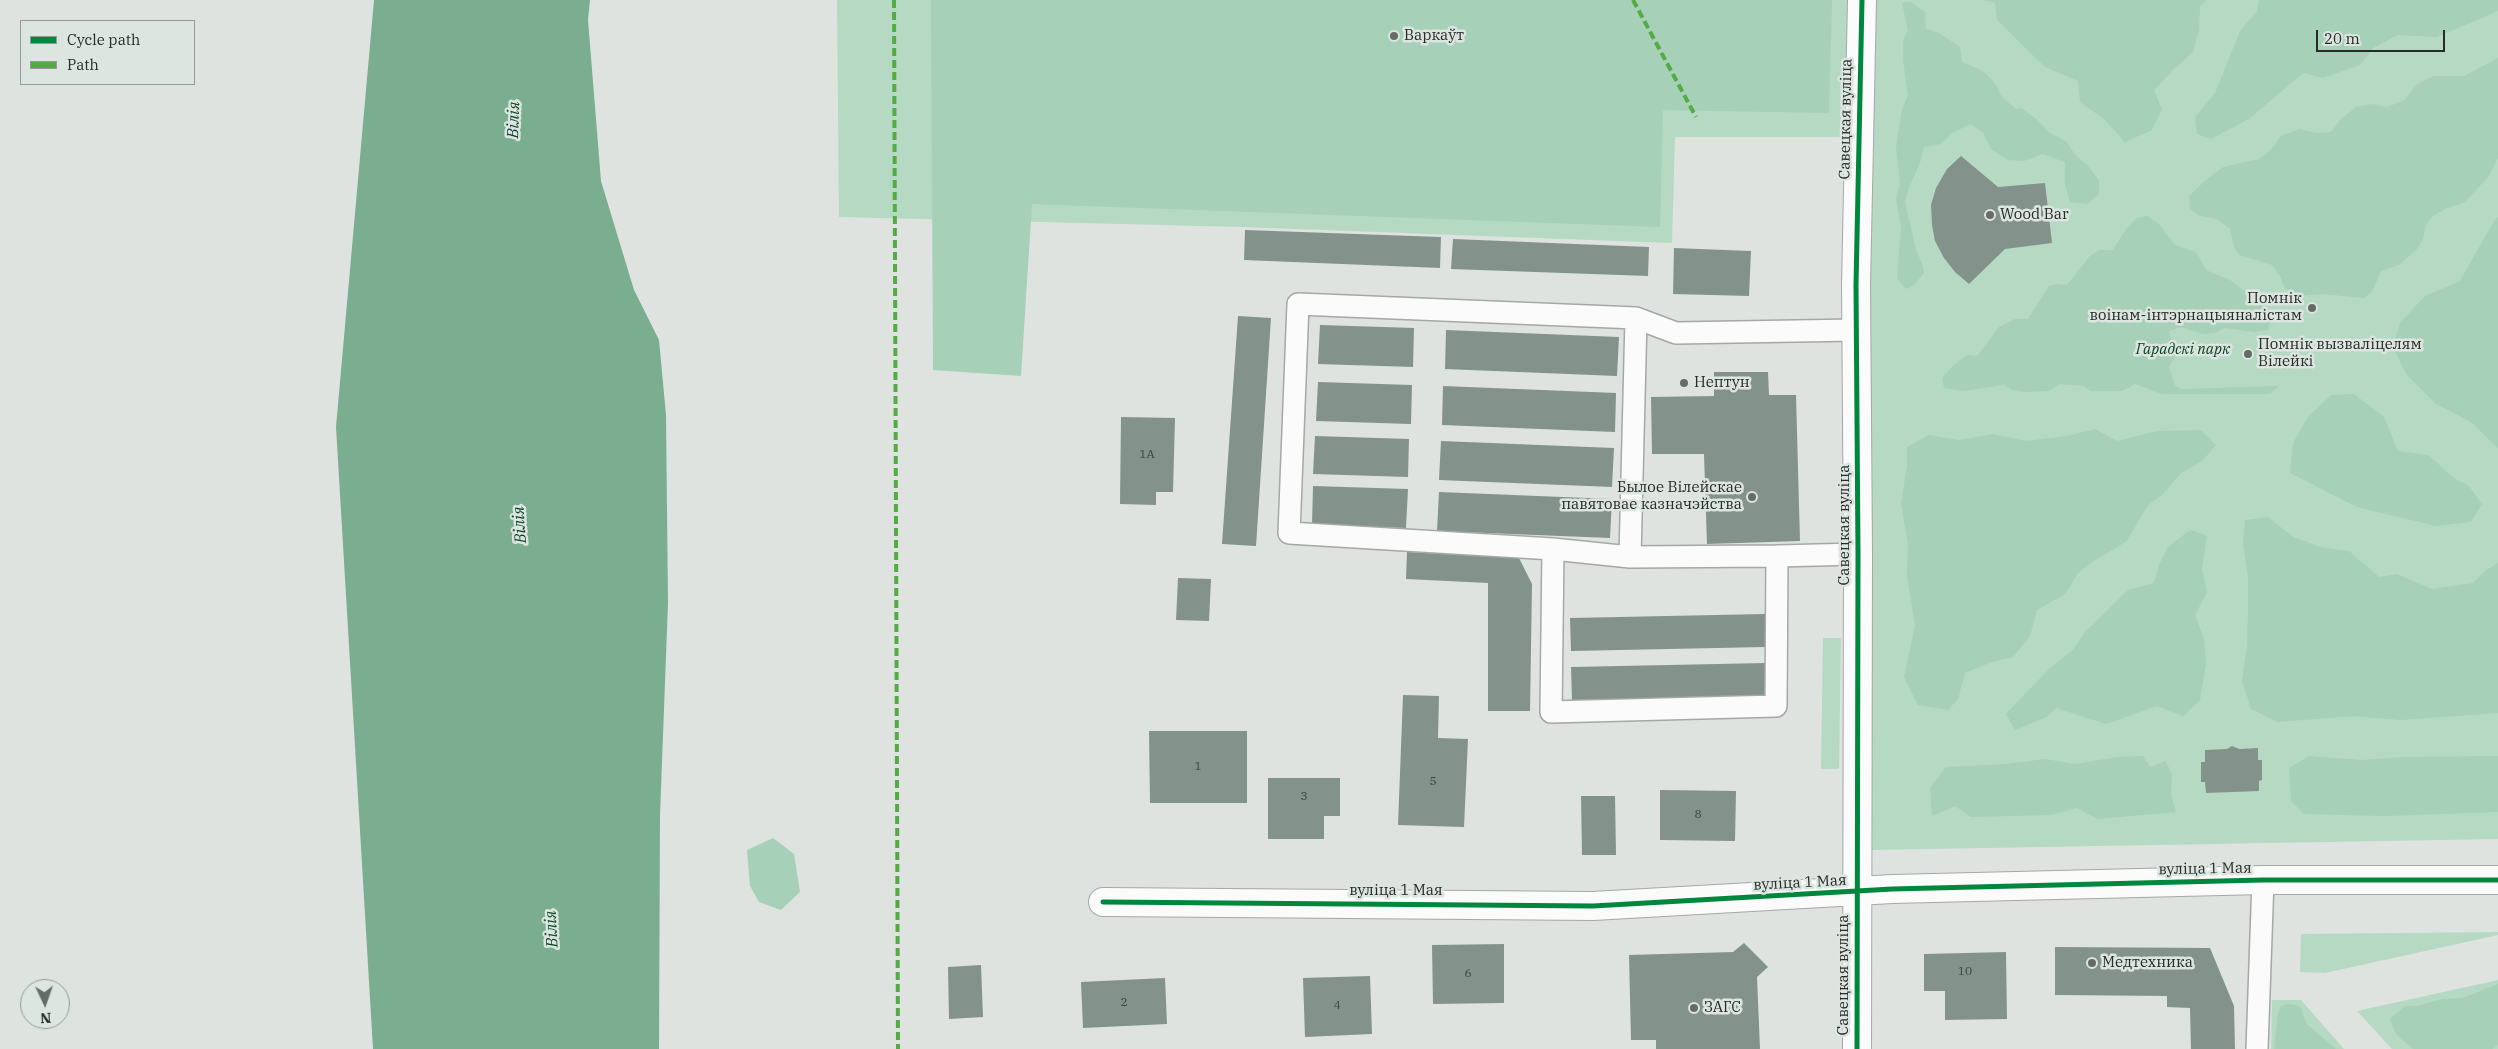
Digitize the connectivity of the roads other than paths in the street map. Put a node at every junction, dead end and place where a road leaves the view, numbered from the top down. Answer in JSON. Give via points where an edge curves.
{"nodes":[{"id":1,"x":1862,"y":0,"type":"edge"},
{"id":2,"x":1636,"y":318,"type":"junction"},
{"id":3,"x":1856,"y":330,"type":"junction"},
{"id":4,"x":1553,"y":549,"type":"junction"},
{"id":5,"x":1858,"y":554,"type":"junction"},
{"id":6,"x":1777,"y":556,"type":"junction"},
{"id":7,"x":1630,"y":557,"type":"junction"},
{"id":8,"x":2263,"y":880,"type":"junction"},
{"id":9,"x":2498,"y":880,"type":"edge"},
{"id":10,"x":1856,"y":892,"type":"junction"},
{"id":11,"x":1103,"y":902,"type":"dead end"},
{"id":12,"x":1857,"y":1049,"type":"edge"},
{"id":13,"x":2257,"y":1049,"type":"edge"}],
"edges":[{"from":1,"to":3,"type":"street","name":"Савецкая вуліца"},
{"from":2,"to":3,"type":"lane","via":[[1676,333]]},
{"from":2,"to":4,"type":"lane","via":[[1298,304],[1290,533]]},
{"from":2,"to":7,"type":"lane"},
{"from":3,"to":5,"type":"street","name":"Савецкая вуліца"},
{"from":4,"to":6,"type":"lane","via":[[1551,712],[1776,706]]},
{"from":4,"to":7,"type":"lane"},
{"from":5,"to":6,"type":"lane"},
{"from":5,"to":10,"type":"street","name":"Савецкая вуліца"},
{"from":6,"to":7,"type":"lane"},
{"from":8,"to":9,"type":"street","name":"вуліца 1 Мая"},
{"from":8,"to":10,"type":"street","name":"вуліца 1 Мая"},
{"from":8,"to":13,"type":"lane"},
{"from":10,"to":11,"type":"street","name":"вуліца 1 Мая","via":[[1593,906]]},
{"from":10,"to":12,"type":"street","name":"Савецкая вуліца"}]}
